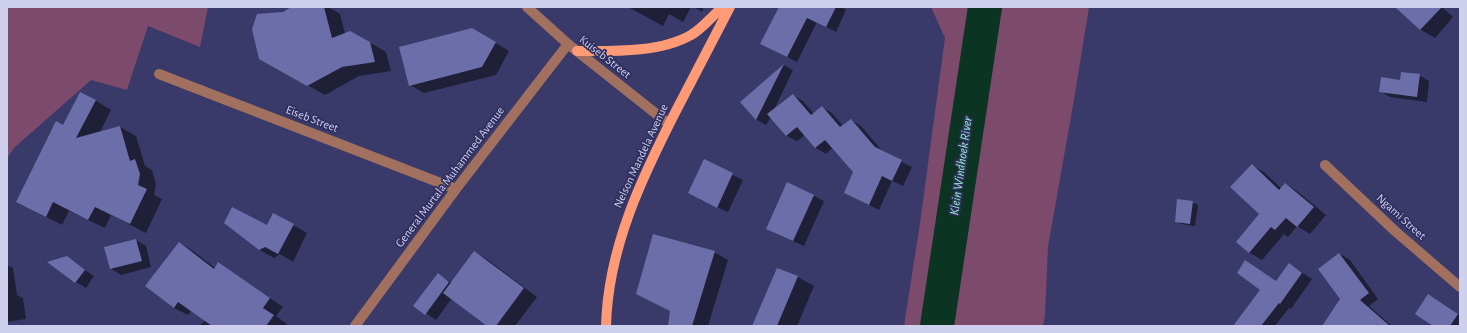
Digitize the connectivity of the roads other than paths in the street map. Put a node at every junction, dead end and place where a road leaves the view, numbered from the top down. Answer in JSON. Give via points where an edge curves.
{"nodes":[{"id":1,"x":527,"y":7,"type":"edge"},
{"id":2,"x":723,"y":7,"type":"edge"},
{"id":3,"x":730,"y":7,"type":"edge"},
{"id":4,"x":568,"y":44,"type":"junction"},
{"id":5,"x":576,"y":51,"type":"junction"},
{"id":6,"x":159,"y":74,"type":"dead end"},
{"id":7,"x":669,"y":124,"type":"junction"},
{"id":8,"x":1325,"y":166,"type":"dead end"},
{"id":9,"x":456,"y":189,"type":"junction"},
{"id":10,"x":1460,"y":287,"type":"edge"},
{"id":11,"x":355,"y":326,"type":"edge"},
{"id":12,"x":606,"y":326,"type":"edge"}],
"edges":[{"from":1,"to":4,"type":"street","name":"Kuiseb Street"},
{"from":2,"to":5,"type":"main road","via":[[691,35],[669,43],[644,49]]},
{"from":3,"to":7,"type":"main road","name":"Nelson Mandela Avenue"},
{"from":4,"to":5,"type":"street","name":"Kuiseb Street"},
{"from":4,"to":9,"type":"street","name":"General Murtala Muhammed Avenue"},
{"from":5,"to":7,"type":"street","name":"Kuiseb Street"},
{"from":6,"to":9,"type":"street","name":"Eiseb Street"},
{"from":7,"to":12,"type":"main road","name":"Nelson Mandela Avenue","via":[[627,217],[616,253]]},
{"from":8,"to":10,"type":"street","name":"Ngami Street"},
{"from":9,"to":11,"type":"street","name":"General Murtala Muhammed Avenue"}]}
